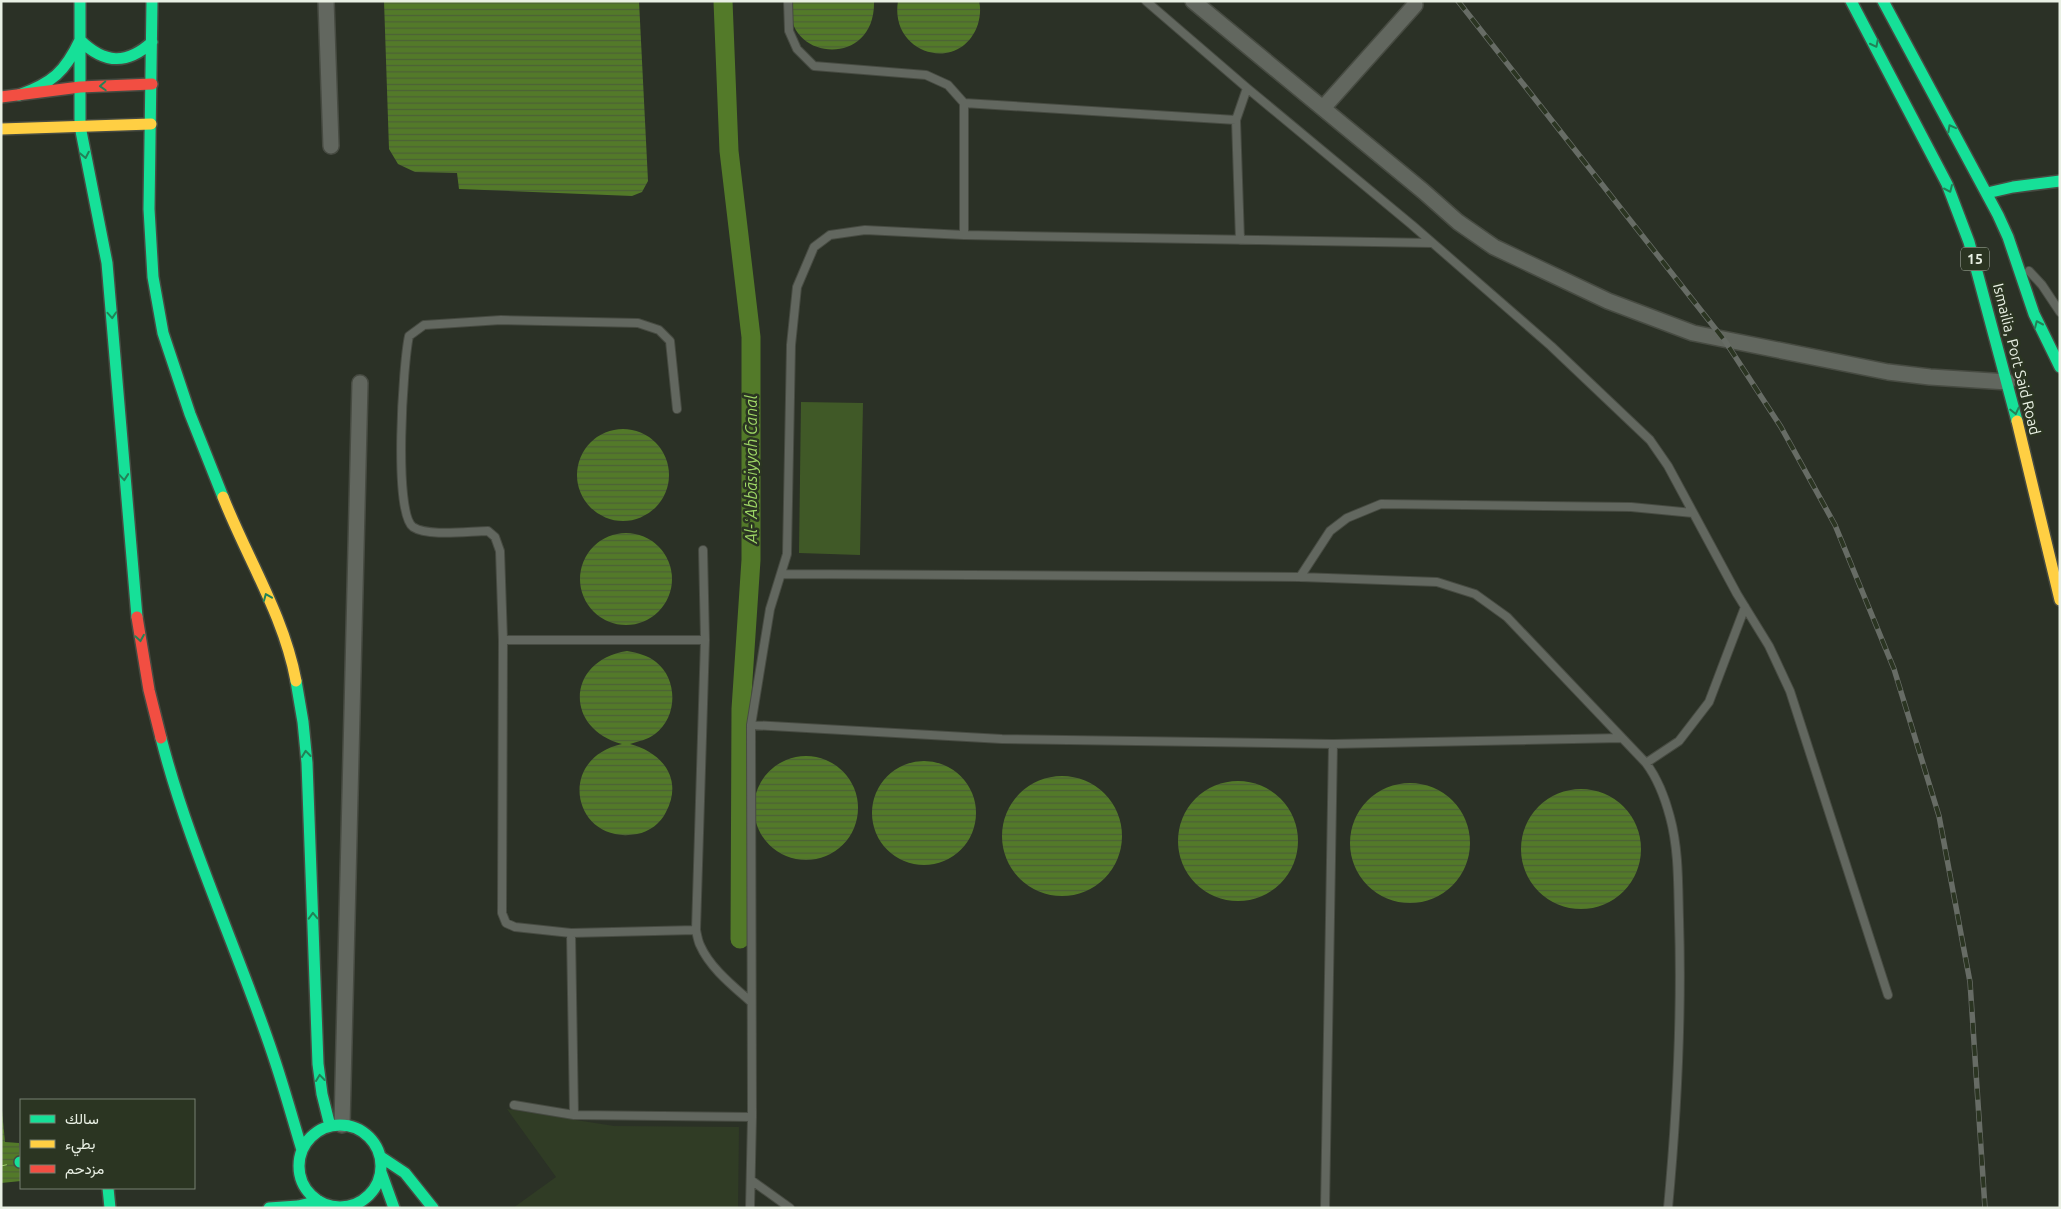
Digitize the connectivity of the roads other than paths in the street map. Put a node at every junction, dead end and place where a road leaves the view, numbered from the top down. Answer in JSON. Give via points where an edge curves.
{"nodes":[{"id":1,"x":80,"y":1,"type":"edge"},
{"id":2,"x":152,"y":1,"type":"edge"},
{"id":3,"x":326,"y":1,"type":"edge"},
{"id":4,"x":788,"y":1,"type":"edge"},
{"id":5,"x":1146,"y":1,"type":"edge"},
{"id":6,"x":1193,"y":1,"type":"edge"},
{"id":7,"x":1852,"y":1,"type":"edge"},
{"id":8,"x":1883,"y":1,"type":"edge"},
{"id":9,"x":1415,"y":5,"type":"dead end"},
{"id":10,"x":80,"y":40,"type":"junction"},
{"id":11,"x":152,"y":42,"type":"junction"},
{"id":12,"x":152,"y":84,"type":"junction"},
{"id":13,"x":80,"y":87,"type":"junction"},
{"id":14,"x":1247,"y":88,"type":"junction"},
{"id":15,"x":19,"y":95,"type":"junction"},
{"id":16,"x":1,"y":98,"type":"edge"},
{"id":17,"x":964,"y":104,"type":"junction"},
{"id":18,"x":1323,"y":108,"type":"junction"},
{"id":19,"x":1236,"y":120,"type":"junction"},
{"id":20,"x":152,"y":124,"type":"junction"},
{"id":21,"x":80,"y":126,"type":"junction"},
{"id":22,"x":1,"y":129,"type":"edge"},
{"id":23,"x":331,"y":146,"type":"dead end"},
{"id":24,"x":2060,"y":181,"type":"edge"},
{"id":25,"x":1987,"y":193,"type":"junction"},
{"id":26,"x":964,"y":235,"type":"junction"},
{"id":27,"x":1240,"y":240,"type":"junction"},
{"id":28,"x":1432,"y":243,"type":"junction"},
{"id":29,"x":2017,"y":261,"type":"junction"},
{"id":30,"x":2060,"y":312,"type":"edge"},
{"id":31,"x":2060,"y":367,"type":"edge"},
{"id":32,"x":2008,"y":382,"type":"junction"},
{"id":33,"x":360,"y":383,"type":"dead end"},
{"id":34,"x":677,"y":409,"type":"dead end"},
{"id":35,"x":1693,"y":513,"type":"junction"},
{"id":36,"x":702,"y":550,"type":"dead end"},
{"id":37,"x":781,"y":574,"type":"junction"},
{"id":38,"x":1300,"y":577,"type":"junction"},
{"id":39,"x":2060,"y":600,"type":"edge"},
{"id":40,"x":1745,"y":607,"type":"junction"},
{"id":41,"x":503,"y":640,"type":"junction"},
{"id":42,"x":705,"y":640,"type":"junction"},
{"id":43,"x":751,"y":725,"type":"junction"},
{"id":44,"x":1622,"y":738,"type":"junction"},
{"id":45,"x":1333,"y":744,"type":"junction"},
{"id":46,"x":1646,"y":762,"type":"junction"},
{"id":47,"x":696,"y":930,"type":"junction"},
{"id":48,"x":572,"y":933,"type":"junction"},
{"id":49,"x":1888,"y":995,"type":"dead end"},
{"id":50,"x":751,"y":1002,"type":"junction"},
{"id":51,"x":514,"y":1105,"type":"dead end"},
{"id":52,"x":574,"y":1115,"type":"junction"},
{"id":53,"x":752,"y":1117,"type":"junction"},
{"id":54,"x":336,"y":1125,"type":"junction"},
{"id":55,"x":302,"y":1150,"type":"junction"},
{"id":56,"x":380,"y":1158,"type":"junction"},
{"id":57,"x":381,"y":1172,"type":"junction"},
{"id":58,"x":751,"y":1180,"type":"junction"},
{"id":59,"x":108,"y":1189,"type":"edge"},
{"id":60,"x":319,"y":1201,"type":"junction"},
{"id":61,"x":335,"y":1207,"type":"edge"},
{"id":62,"x":110,"y":1208,"type":"edge"},
{"id":63,"x":269,"y":1208,"type":"edge"},
{"id":64,"x":394,"y":1208,"type":"edge"},
{"id":65,"x":433,"y":1208,"type":"edge"},
{"id":66,"x":750,"y":1208,"type":"edge"},
{"id":67,"x":790,"y":1208,"type":"edge"},
{"id":68,"x":1325,"y":1208,"type":"edge"},
{"id":69,"x":1668,"y":1208,"type":"edge"}],
"edges":[{"from":1,"to":10,"type":"main road"},
{"from":2,"to":11,"type":"main road"},
{"from":3,"to":23,"type":"street"},
{"from":4,"to":17,"type":"lane","via":[[789,31],[797,49],[814,66],[926,75],[948,85]]},
{"from":5,"to":14,"type":"lane"},
{"from":6,"to":18,"type":"street"},
{"from":7,"to":32,"type":"main road","name":"Ismailia, Port Said Road","number":"15","one_way":true,"via":[[1959,213]]},
{"from":25,"to":8,"type":"main road","name":"Ismailia, Port Said Road","number":"15","one_way":true},
{"from":9,"to":18,"type":"street"},
{"from":10,"to":11,"type":"main road","via":[[95,54],[116,60],[136,55]]},
{"from":10,"to":13,"type":"main road"},
{"from":10,"to":15,"type":"main road","via":[[58,77],[40,89]]},
{"from":11,"to":12,"type":"main road"},
{"from":12,"to":13,"type":"main road","one_way":true},
{"from":12,"to":20,"type":"main road"},
{"from":13,"to":15,"type":"main road"},
{"from":13,"to":21,"type":"main road"},
{"from":14,"to":19,"type":"lane"},
{"from":14,"to":28,"type":"lane"},
{"from":15,"to":16,"type":"main road"},
{"from":17,"to":19,"type":"lane"},
{"from":17,"to":26,"type":"lane"},
{"from":18,"to":32,"type":"street","via":[[1458,222],[1494,247],[1650,319],[1693,334],[1839,364],[1930,377]]},
{"from":19,"to":27,"type":"lane"},
{"from":20,"to":21,"type":"main road"},
{"from":54,"to":20,"type":"main road","one_way":true,"via":[[324,1106],[318,1064],[307,763],[294,672],[281,630],[225,504],[190,414],[163,334],[150,246]]},
{"from":21,"to":22,"type":"main road"},
{"from":21,"to":55,"type":"main road","one_way":true,"via":[[107,263],[137,618],[149,690],[168,764],[272,1052]]},
{"from":24,"to":25,"type":"main road"},
{"from":25,"to":29,"type":"main road","name":"Ismailia, Port Said Road","number":"15"},
{"from":26,"to":27,"type":"lane"},
{"from":26,"to":37,"type":"lane","via":[[865,230],[830,235],[814,247],[797,287],[791,344],[787,554]]},
{"from":27,"to":28,"type":"lane"},
{"from":28,"to":35,"type":"lane","via":[[1551,346],[1650,440]]},
{"from":29,"to":30,"type":"lane","via":[[2042,285]]},
{"from":31,"to":29,"type":"main road","name":"Ismailia, Port Said Road","number":"15","one_way":true,"via":[[2034,314]]},
{"from":32,"to":39,"type":"main road","name":"Ismailia, Port Said Road","number":"15","one_way":true},
{"from":33,"to":54,"type":"street"},
{"from":34,"to":41,"type":"lane","via":[[670,342],[659,330],[638,324],[502,320],[424,325],[409,336],[405,353],[400,448],[406,516],[412,527],[427,532],[488,531],[495,537],[500,551]]},
{"from":35,"to":38,"type":"lane","via":[[1631,507],[1381,504],[1347,518],[1330,531]]},
{"from":35,"to":40,"type":"lane"},
{"from":36,"to":42,"type":"lane"},
{"from":37,"to":38,"type":"lane"},
{"from":37,"to":43,"type":"lane","via":[[770,609]]},
{"from":38,"to":44,"type":"lane","via":[[1437,582],[1475,594],[1507,617]]},
{"from":40,"to":46,"type":"lane","via":[[1710,702],[1679,741]]},
{"from":40,"to":49,"type":"lane","via":[[1769,646],[1790,691]]},
{"from":41,"to":42,"type":"lane"},
{"from":41,"to":48,"type":"lane","via":[[502,913],[506,923],[514,927]]},
{"from":42,"to":47,"type":"lane"},
{"from":43,"to":45,"type":"lane","via":[[1002,739]]},
{"from":43,"to":50,"type":"lane"},
{"from":44,"to":45,"type":"lane"},
{"from":44,"to":46,"type":"lane"},
{"from":45,"to":68,"type":"lane"},
{"from":46,"to":69,"type":"lane","via":[[1657,778],[1671,818],[1677,860],[1680,960],[1675,1132]]},
{"from":47,"to":48,"type":"lane"},
{"from":47,"to":50,"type":"lane","via":[[699,945],[710,960]]},
{"from":48,"to":52,"type":"lane"},
{"from":50,"to":53,"type":"lane"},
{"from":51,"to":52,"type":"lane"},
{"from":52,"to":53,"type":"lane"},
{"from":53,"to":58,"type":"lane"},
{"from":54,"to":55,"type":"main road","via":[[313,1135]]},
{"from":54,"to":56,"type":"main road","via":[[357,1128],[370,1137]]},
{"from":55,"to":60,"type":"main road","via":[[299,1160],[301,1179]]},
{"from":56,"to":57,"type":"main road"},
{"from":56,"to":65,"type":"main road","via":[[395,1164],[406,1174]]},
{"from":57,"to":61,"type":"main road","via":[[367,1197],[350,1206]]},
{"from":57,"to":64,"type":"main road"},
{"from":58,"to":66,"type":"lane"},
{"from":58,"to":67,"type":"lane"},
{"from":59,"to":62,"type":"main road"},
{"from":60,"to":61,"type":"main road"},
{"from":60,"to":63,"type":"main road"}]}
